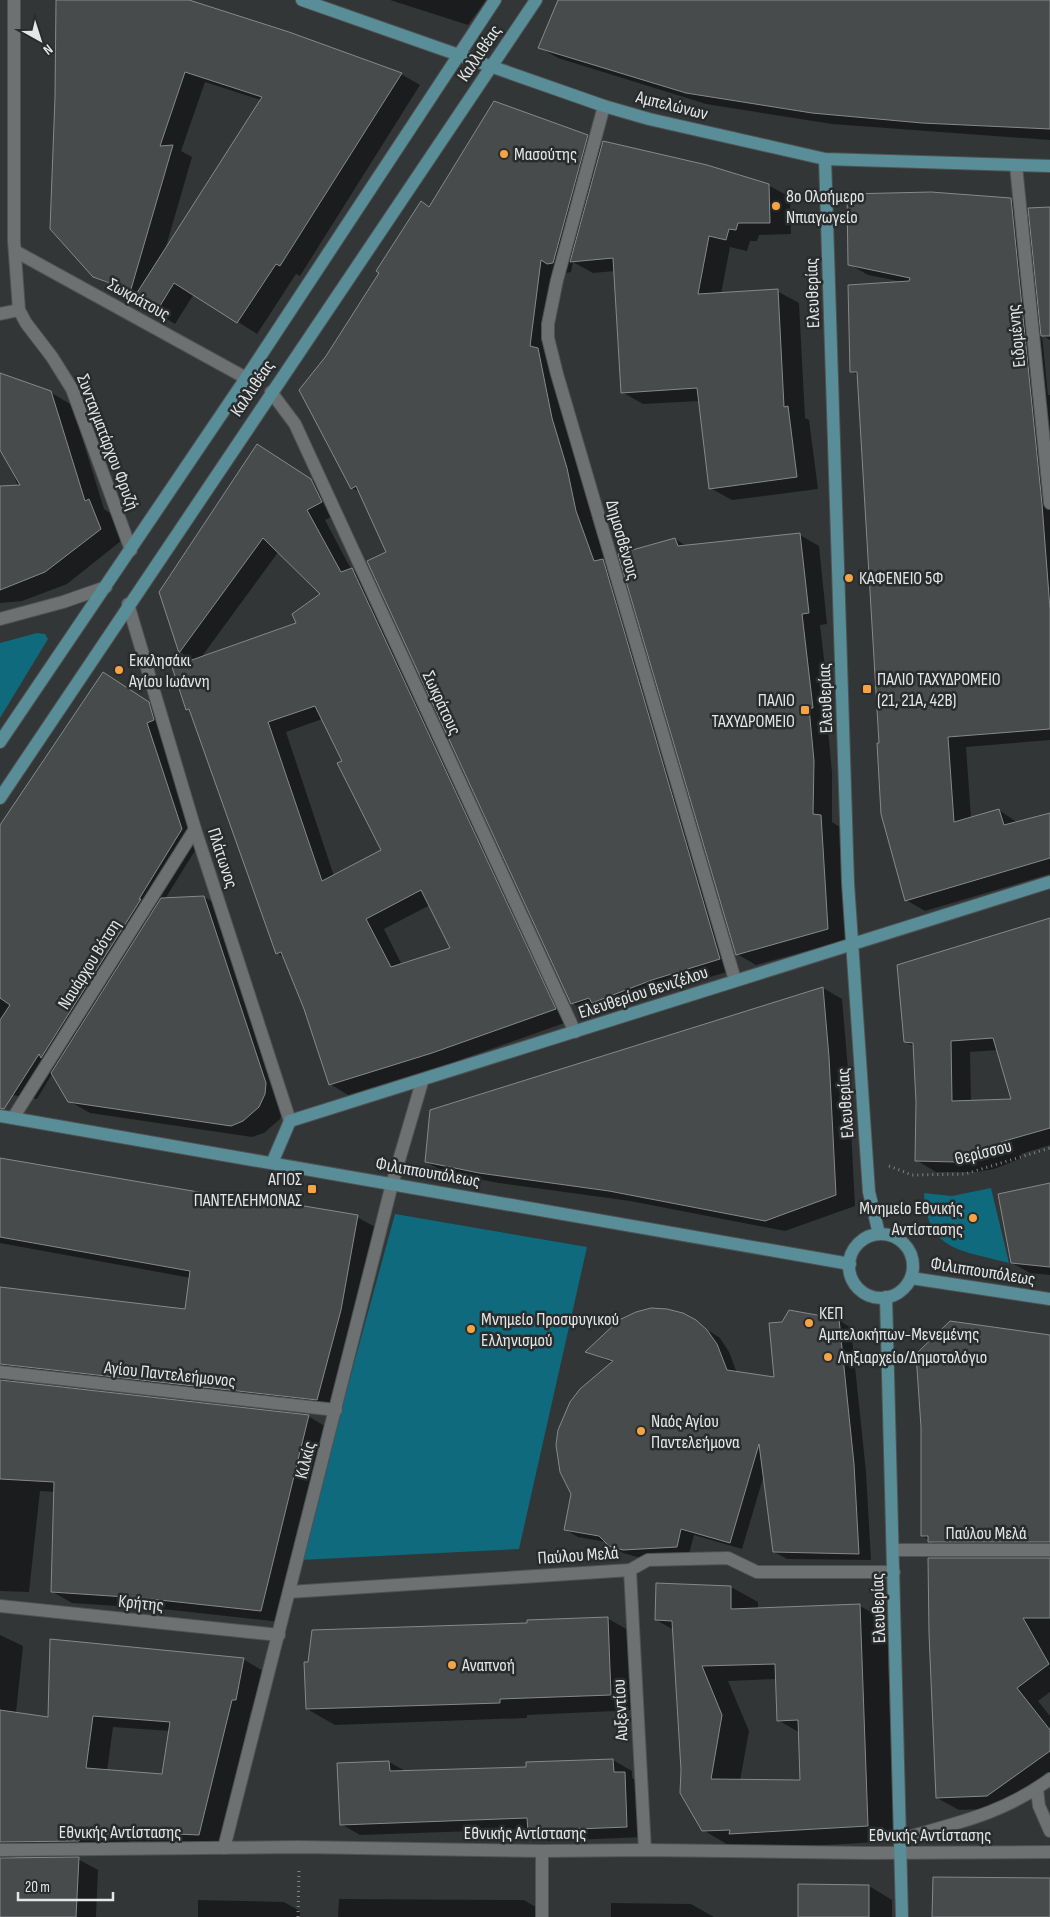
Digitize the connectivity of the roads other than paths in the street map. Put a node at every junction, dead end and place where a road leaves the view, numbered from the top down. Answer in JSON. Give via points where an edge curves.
{"nodes":[{"id":1,"x":14,"y":0,"type":"edge"},
{"id":2,"x":302,"y":0,"type":"edge"},
{"id":3,"x":496,"y":0,"type":"edge"},
{"id":4,"x":536,"y":0,"type":"edge"},
{"id":5,"x":459,"y":54,"type":"junction"},
{"id":6,"x":492,"y":66,"type":"junction"},
{"id":7,"x":604,"y":106,"type":"junction"},
{"id":8,"x":825,"y":159,"type":"junction"},
{"id":9,"x":1016,"y":166,"type":"junction"},
{"id":10,"x":1050,"y":166,"type":"edge"},
{"id":11,"x":15,"y":251,"type":"junction"},
{"id":12,"x":19,"y":310,"type":"junction"},
{"id":13,"x":0,"y":314,"type":"edge"},
{"id":14,"x":246,"y":378,"type":"junction"},
{"id":15,"x":271,"y":392,"type":"junction"},
{"id":16,"x":1050,"y":503,"type":"edge"},
{"id":17,"x":131,"y":550,"type":"junction"},
{"id":18,"x":106,"y":587,"type":"junction"},
{"id":19,"x":128,"y":604,"type":"junction"},
{"id":20,"x":0,"y":619,"type":"edge"},
{"id":21,"x":0,"y":742,"type":"edge"},
{"id":22,"x":0,"y":798,"type":"edge"},
{"id":23,"x":195,"y":829,"type":"junction"},
{"id":24,"x":1050,"y":882,"type":"edge"},
{"id":25,"x":852,"y":944,"type":"junction"},
{"id":26,"x":735,"y":980,"type":"junction"},
{"id":27,"x":575,"y":1032,"type":"junction"},
{"id":28,"x":422,"y":1082,"type":"junction"},
{"id":29,"x":0,"y":1116,"type":"edge"},
{"id":30,"x":14,"y":1118,"type":"junction"},
{"id":31,"x":290,"y":1121,"type":"junction"},
{"id":32,"x":272,"y":1163,"type":"junction"},
{"id":33,"x":392,"y":1184,"type":"junction"},
{"id":34,"x":880,"y":1234,"type":"junction"},
{"id":35,"x":850,"y":1264,"type":"junction"},
{"id":36,"x":911,"y":1278,"type":"junction"},
{"id":37,"x":886,"y":1297,"type":"junction"},
{"id":38,"x":1050,"y":1299,"type":"edge"},
{"id":39,"x":0,"y":1372,"type":"edge"},
{"id":40,"x":336,"y":1410,"type":"junction"},
{"id":41,"x":893,"y":1550,"type":"junction"},
{"id":42,"x":1050,"y":1550,"type":"edge"},
{"id":43,"x":630,"y":1570,"type":"junction"},
{"id":44,"x":894,"y":1572,"type":"junction"},
{"id":45,"x":290,"y":1592,"type":"junction"},
{"id":46,"x":0,"y":1606,"type":"edge"},
{"id":47,"x":278,"y":1635,"type":"junction"},
{"id":48,"x":1050,"y":1779,"type":"edge"},
{"id":49,"x":1037,"y":1789,"type":"junction"},
{"id":50,"x":1050,"y":1831,"type":"edge"},
{"id":51,"x":901,"y":1846,"type":"junction"},
{"id":52,"x":224,"y":1848,"type":"junction"},
{"id":53,"x":0,"y":1850,"type":"edge"},
{"id":54,"x":645,"y":1850,"type":"junction"},
{"id":55,"x":542,"y":1852,"type":"junction"},
{"id":56,"x":1050,"y":1852,"type":"edge"},
{"id":57,"x":542,"y":1917,"type":"edge"},
{"id":58,"x":902,"y":1917,"type":"edge"}],
"edges":[{"from":1,"to":11,"type":"street","name":"Συνταγματάρχου Φρυζή"},
{"from":2,"to":5,"type":"street","name":"Αμπελώνων"},
{"from":3,"to":5,"type":"street","name":"Καλλιθέας"},
{"from":4,"to":6,"type":"street","name":"Καλλιθέας"},
{"from":5,"to":6,"type":"street","name":"Αμπελώνων"},
{"from":5,"to":14,"type":"street","name":"Καλλιθέας"},
{"from":6,"to":7,"type":"street","name":"Αμπελώνων"},
{"from":6,"to":15,"type":"street","name":"Καλλιθέας"},
{"from":7,"to":8,"type":"street","name":"Αμπελώνων"},
{"from":7,"to":26,"type":"street","name":"Δημοσθένους","via":[[557,280],[548,338]]},
{"from":8,"to":9,"type":"street","name":"Αμπελώνων"},
{"from":8,"to":25,"type":"street","name":"Ελευθερίας"},
{"from":9,"to":10,"type":"street","name":"Αμπελώνων"},
{"from":9,"to":16,"type":"street","name":"Ειδομένης"},
{"from":11,"to":12,"type":"street","name":"Συνταγματάρχου Φρυζή"},
{"from":11,"to":14,"type":"street","name":"Σωκράτους"},
{"from":12,"to":13,"type":"street"},
{"from":12,"to":17,"type":"street","name":"Συνταγματάρχου Φρυζή","via":[[72,389]]},
{"from":14,"to":17,"type":"street","name":"Καλλιθέας"},
{"from":15,"to":19,"type":"street","name":"Καλλιθέας"},
{"from":15,"to":27,"type":"street","name":"Σωκράτους","via":[[295,424]]},
{"from":17,"to":18,"type":"street","name":"Καλλιθέας"},
{"from":18,"to":20,"type":"street"},
{"from":18,"to":21,"type":"street","name":"Καλλιθέας"},
{"from":19,"to":22,"type":"street","name":"Καλλιθέας"},
{"from":19,"to":23,"type":"street","name":"Πλάτωνος"},
{"from":23,"to":30,"type":"street","name":"Ναυάρχου Βότση"},
{"from":23,"to":31,"type":"street","name":"Πλάτωνος"},
{"from":24,"to":25,"type":"street","name":"Ελευθερίου Βενιζέλου"},
{"from":25,"to":26,"type":"street","name":"Ελευθερίου Βενιζέλου"},
{"from":25,"to":34,"type":"street","name":"Ελευθερίας","via":[[868,1192]]},
{"from":26,"to":27,"type":"street","name":"Ελευθερίου Βενιζέλου"},
{"from":27,"to":28,"type":"street","name":"Ελευθερίου Βενιζέλου"},
{"from":28,"to":31,"type":"street","name":"Ελευθερίου Βενιζέλου"},
{"from":28,"to":33,"type":"street","name":"Κιλκίς"},
{"from":29,"to":30,"type":"street","name":"Φιλιππουπόλεως"},
{"from":30,"to":32,"type":"street","name":"Φιλιππουπόλεως"},
{"from":31,"to":32,"type":"street"},
{"from":32,"to":33,"type":"street","name":"Φιλιππουπόλεως"},
{"from":33,"to":35,"type":"street","name":"Φιλιππουπόλεως"},
{"from":33,"to":40,"type":"street","name":"Κιλκίς"},
{"from":34,"to":35,"type":"street","via":[[862,1240]]},
{"from":34,"to":36,"type":"street","via":[[897,1238],[910,1251]]},
{"from":35,"to":37,"type":"street","via":[[850,1273],[860,1289],[876,1297]]},
{"from":36,"to":37,"type":"street","via":[[905,1287]]},
{"from":36,"to":38,"type":"street","name":"Φιλιππουπόλεως"},
{"from":37,"to":41,"type":"street","name":"Ελευθερίας"},
{"from":39,"to":40,"type":"street","name":"Αγίου Παντελεήμονος"},
{"from":40,"to":45,"type":"street","name":"Κιλκίς"},
{"from":41,"to":42,"type":"street","name":"Παύλου Μελά"},
{"from":41,"to":44,"type":"street","name":"Ελευθερίας"},
{"from":43,"to":44,"type":"street","name":"Παύλου Μελά","via":[[648,1560],[728,1558],[757,1572]]},
{"from":43,"to":45,"type":"street","name":"Παύλου Μελά"},
{"from":43,"to":54,"type":"street","name":"Αυξεντίου"},
{"from":44,"to":51,"type":"street","name":"Ελευθερίας"},
{"from":45,"to":47,"type":"street","name":"Κιλκίς"},
{"from":46,"to":47,"type":"street","name":"Κρήτης"},
{"from":47,"to":52,"type":"street","name":"Κιλκίς"},
{"from":48,"to":49,"type":"street"},
{"from":49,"to":50,"type":"street","via":[[1039,1806]]},
{"from":49,"to":51,"type":"street","via":[[995,1812]]},
{"from":51,"to":54,"type":"street","name":"Εθνικής Αντίστασης"},
{"from":51,"to":56,"type":"street","name":"Εθνικής Αντίστασης"},
{"from":51,"to":58,"type":"street","name":"Ελευθερίας"},
{"from":52,"to":53,"type":"street","name":"Εθνικής Αντίστασης"},
{"from":52,"to":55,"type":"street","name":"Εθνικής Αντίστασης"},
{"from":54,"to":55,"type":"street","name":"Εθνικής Αντίστασης"},
{"from":55,"to":57,"type":"street"}]}
